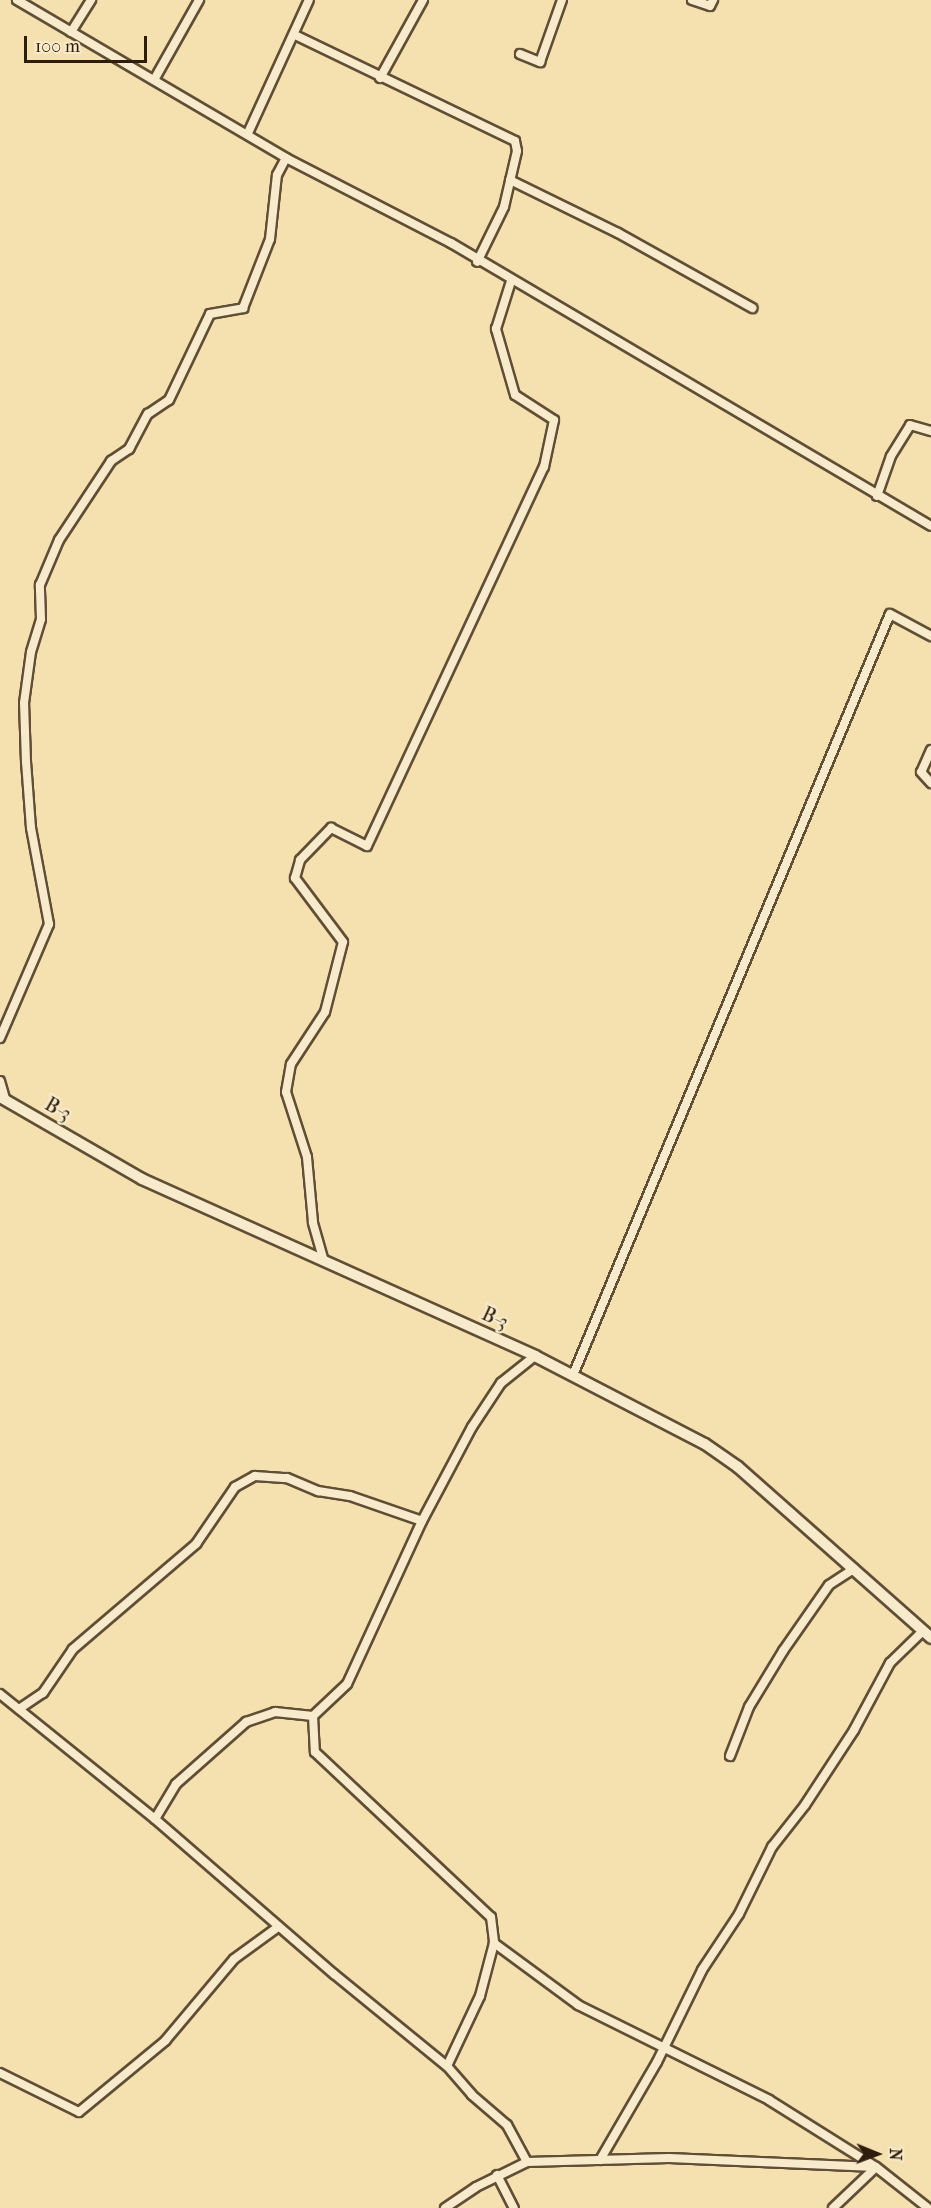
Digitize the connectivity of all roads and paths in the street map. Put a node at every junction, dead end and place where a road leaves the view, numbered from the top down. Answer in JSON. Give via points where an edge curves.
{"nodes":[{"id":1,"x":16,"y":0,"type":"edge"},
{"id":2,"x":91,"y":0,"type":"edge"},
{"id":3,"x":199,"y":0,"type":"edge"},
{"id":4,"x":309,"y":0,"type":"edge"},
{"id":5,"x":423,"y":0,"type":"edge"},
{"id":6,"x":562,"y":0,"type":"edge"},
{"id":7,"x":692,"y":0,"type":"edge"},
{"id":8,"x":713,"y":0,"type":"edge"},
{"id":9,"x":71,"y":32,"type":"junction"},
{"id":10,"x":295,"y":35,"type":"junction"},
{"id":11,"x":520,"y":54,"type":"dead end"},
{"id":12,"x":380,"y":78,"type":"junction"},
{"id":13,"x":154,"y":80,"type":"junction"},
{"id":14,"x":248,"y":133,"type":"junction"},
{"id":15,"x":286,"y":158,"type":"junction"},
{"id":16,"x":510,"y":180,"type":"junction"},
{"id":17,"x":477,"y":262,"type":"junction"},
{"id":18,"x":511,"y":281,"type":"junction"},
{"id":19,"x":752,"y":308,"type":"dead end"},
{"id":20,"x":931,"y":431,"type":"edge"},
{"id":21,"x":877,"y":496,"type":"junction"},
{"id":22,"x":931,"y":526,"type":"edge"},
{"id":23,"x":931,"y":636,"type":"edge"},
{"id":24,"x":931,"y":750,"type":"edge"},
{"id":25,"x":931,"y":783,"type":"edge"},
{"id":26,"x":0,"y":1038,"type":"edge"},
{"id":27,"x":0,"y":1081,"type":"edge"},
{"id":28,"x":2,"y":1098,"type":"edge"},
{"id":29,"x":323,"y":1258,"type":"junction"},
{"id":30,"x":535,"y":1356,"type":"junction"},
{"id":31,"x":573,"y":1375,"type":"junction"},
{"id":32,"x":422,"y":1521,"type":"junction"},
{"id":33,"x":854,"y":1569,"type":"junction"},
{"id":34,"x":927,"y":1635,"type":"edge"},
{"id":35,"x":0,"y":1694,"type":"edge"},
{"id":36,"x":19,"y":1709,"type":"junction"},
{"id":37,"x":313,"y":1716,"type":"junction"},
{"id":38,"x":730,"y":1756,"type":"dead end"},
{"id":39,"x":154,"y":1819,"type":"junction"},
{"id":40,"x":278,"y":1927,"type":"junction"},
{"id":41,"x":494,"y":1943,"type":"junction"},
{"id":42,"x":663,"y":2049,"type":"junction"},
{"id":43,"x":447,"y":2066,"type":"junction"},
{"id":44,"x":0,"y":2073,"type":"edge"},
{"id":45,"x":600,"y":2160,"type":"junction"},
{"id":46,"x":527,"y":2162,"type":"junction"},
{"id":47,"x":876,"y":2168,"type":"junction"},
{"id":48,"x":497,"y":2175,"type":"junction"},
{"id":49,"x":445,"y":2208,"type":"edge"},
{"id":50,"x":514,"y":2208,"type":"edge"},
{"id":51,"x":833,"y":2208,"type":"edge"},
{"id":52,"x":927,"y":2208,"type":"edge"}],
"edges":[{"from":1,"to":9,"type":"street"},
{"from":2,"to":9,"type":"street"},
{"from":3,"to":13,"type":"street"},
{"from":4,"to":10,"type":"street"},
{"from":5,"to":12,"type":"street"},
{"from":6,"to":11,"type":"street","via":[[540,63]]},
{"from":7,"to":8,"type":"street","via":[[710,6]]},
{"from":9,"to":13,"type":"street"},
{"from":10,"to":12,"type":"street"},
{"from":10,"to":14,"type":"street"},
{"from":12,"to":16,"type":"street","via":[[515,141],[517,151]]},
{"from":13,"to":14,"type":"street"},
{"from":14,"to":15,"type":"street"},
{"from":15,"to":17,"type":"street","via":[[382,206]]},
{"from":15,"to":26,"type":"street","via":[[277,175],[270,239],[243,308],[210,314],[169,400],[148,414],[129,449],[111,461],[59,540],[40,585],[40,620],[24,703],[31,828],[49,924]]},
{"from":16,"to":17,"type":"street","via":[[504,207]]},
{"from":16,"to":19,"type":"street","via":[[618,233]]},
{"from":17,"to":18,"type":"street"},
{"from":18,"to":21,"type":"street","via":[[608,334]]},
{"from":18,"to":29,"type":"street","via":[[496,329],[515,395],[554,420],[543,467],[367,846],[331,828],[300,860],[295,878],[343,942],[325,1012],[291,1064],[286,1092],[307,1157],[313,1222]]},
{"from":20,"to":21,"type":"street","via":[[910,425],[891,456]]},
{"from":21,"to":22,"type":"street"},
{"from":23,"to":31,"type":"street","via":[[890,614]]},
{"from":24,"to":25,"type":"street","via":[[921,772]]},
{"from":27,"to":28,"type":"street"},
{"from":28,"to":29,"type":"main road","name":"B-3","via":[[142,1179]]},
{"from":29,"to":30,"type":"main road","name":"B-3"},
{"from":30,"to":31,"type":"main road","name":"B-3"},
{"from":30,"to":32,"type":"street","via":[[501,1383],[472,1426]]},
{"from":31,"to":33,"type":"main road","name":"B-3","via":[[721,1455]]},
{"from":32,"to":36,"type":"street","via":[[287,1478],[255,1476],[235,1487],[196,1544],[73,1649],[43,1693]]},
{"from":32,"to":37,"type":"street","via":[[347,1684]]},
{"from":33,"to":34,"type":"main road","name":"B-3"},
{"from":33,"to":38,"type":"street","via":[[829,1585],[783,1651],[749,1707]]},
{"from":34,"to":42,"type":"street","via":[[890,1664],[854,1730],[772,1847],[739,1914],[702,1970]]},
{"from":35,"to":36,"type":"street"},
{"from":36,"to":39,"type":"street"},
{"from":37,"to":39,"type":"street","via":[[275,1712],[246,1722],[176,1784]]},
{"from":37,"to":41,"type":"street","via":[[315,1752],[491,1917]]},
{"from":39,"to":40,"type":"street"},
{"from":40,"to":43,"type":"street"},
{"from":40,"to":44,"type":"street","via":[[234,1959],[165,2041],[79,2112]]},
{"from":41,"to":42,"type":"street","via":[[578,2005]]},
{"from":41,"to":43,"type":"street","via":[[480,1996]]},
{"from":42,"to":45,"type":"street"},
{"from":42,"to":47,"type":"street","via":[[769,2100]]},
{"from":43,"to":46,"type":"street","via":[[472,2095],[507,2125]]},
{"from":45,"to":46,"type":"street"},
{"from":45,"to":47,"type":"street","via":[[669,2158]]},
{"from":46,"to":48,"type":"street"},
{"from":47,"to":51,"type":"street"},
{"from":47,"to":52,"type":"street"},
{"from":48,"to":49,"type":"street"},
{"from":48,"to":50,"type":"street"}]}
